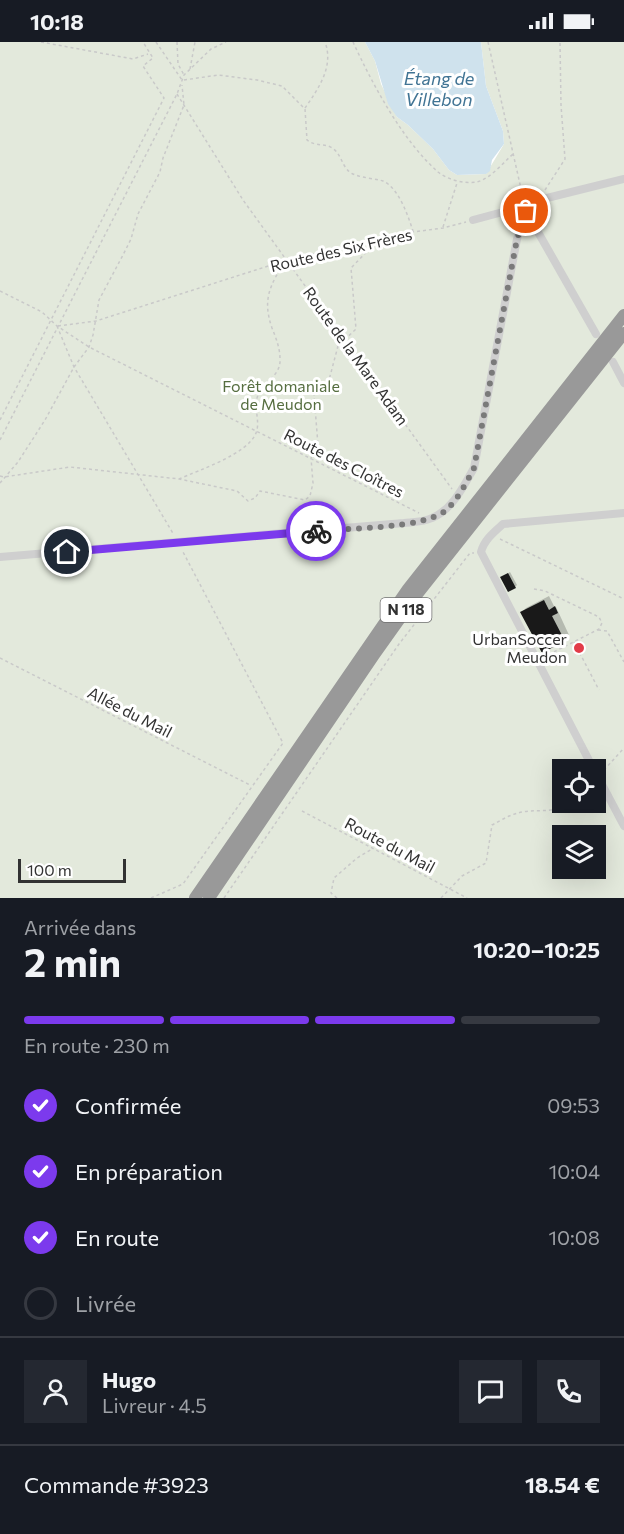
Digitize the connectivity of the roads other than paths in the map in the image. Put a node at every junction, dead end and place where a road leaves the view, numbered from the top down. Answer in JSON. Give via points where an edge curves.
{"nodes":[{"id":1,"x":624,"y":179,"type":"edge"},
{"id":2,"x":526,"y":211,"type":"junction"},
{"id":3,"x":473,"y":220,"type":"road end"},
{"id":4,"x":624,"y":315,"type":"edge"},
{"id":5,"x":624,"y":333,"type":"edge"},
{"id":6,"x":596,"y":334,"type":"dead end"},
{"id":7,"x":613,"y":362,"type":"dead end"},
{"id":8,"x":624,"y":383,"type":"edge"},
{"id":9,"x":624,"y":513,"type":"edge"},
{"id":10,"x":0,"y":557,"type":"edge"},
{"id":11,"x":589,"y":759,"type":"edge"},
{"id":12,"x":606,"y":792,"type":"edge"},
{"id":13,"x":624,"y":826,"type":"edge"},
{"id":14,"x":195,"y":898,"type":"edge"},
{"id":15,"x":209,"y":898,"type":"edge"}],
"edges":[{"from":1,"to":2,"type":"street","via":[[543,199]]},
{"from":2,"to":3,"type":"street"},
{"from":2,"to":6,"type":"street"},
{"from":2,"to":10,"type":"street","via":[[517,239],[474,468],[457,498],[444,511],[431,519],[404,524]]},
{"from":4,"to":14,"type":"highway","number":"N 118","via":[[408,589]]},
{"from":5,"to":15,"type":"highway","number":"N 118","via":[[418,593]]},
{"from":7,"to":8,"type":"street"},
{"from":9,"to":11,"type":"street","via":[[503,524],[491,534],[481,552]]},
{"from":12,"to":13,"type":"street"}]}
